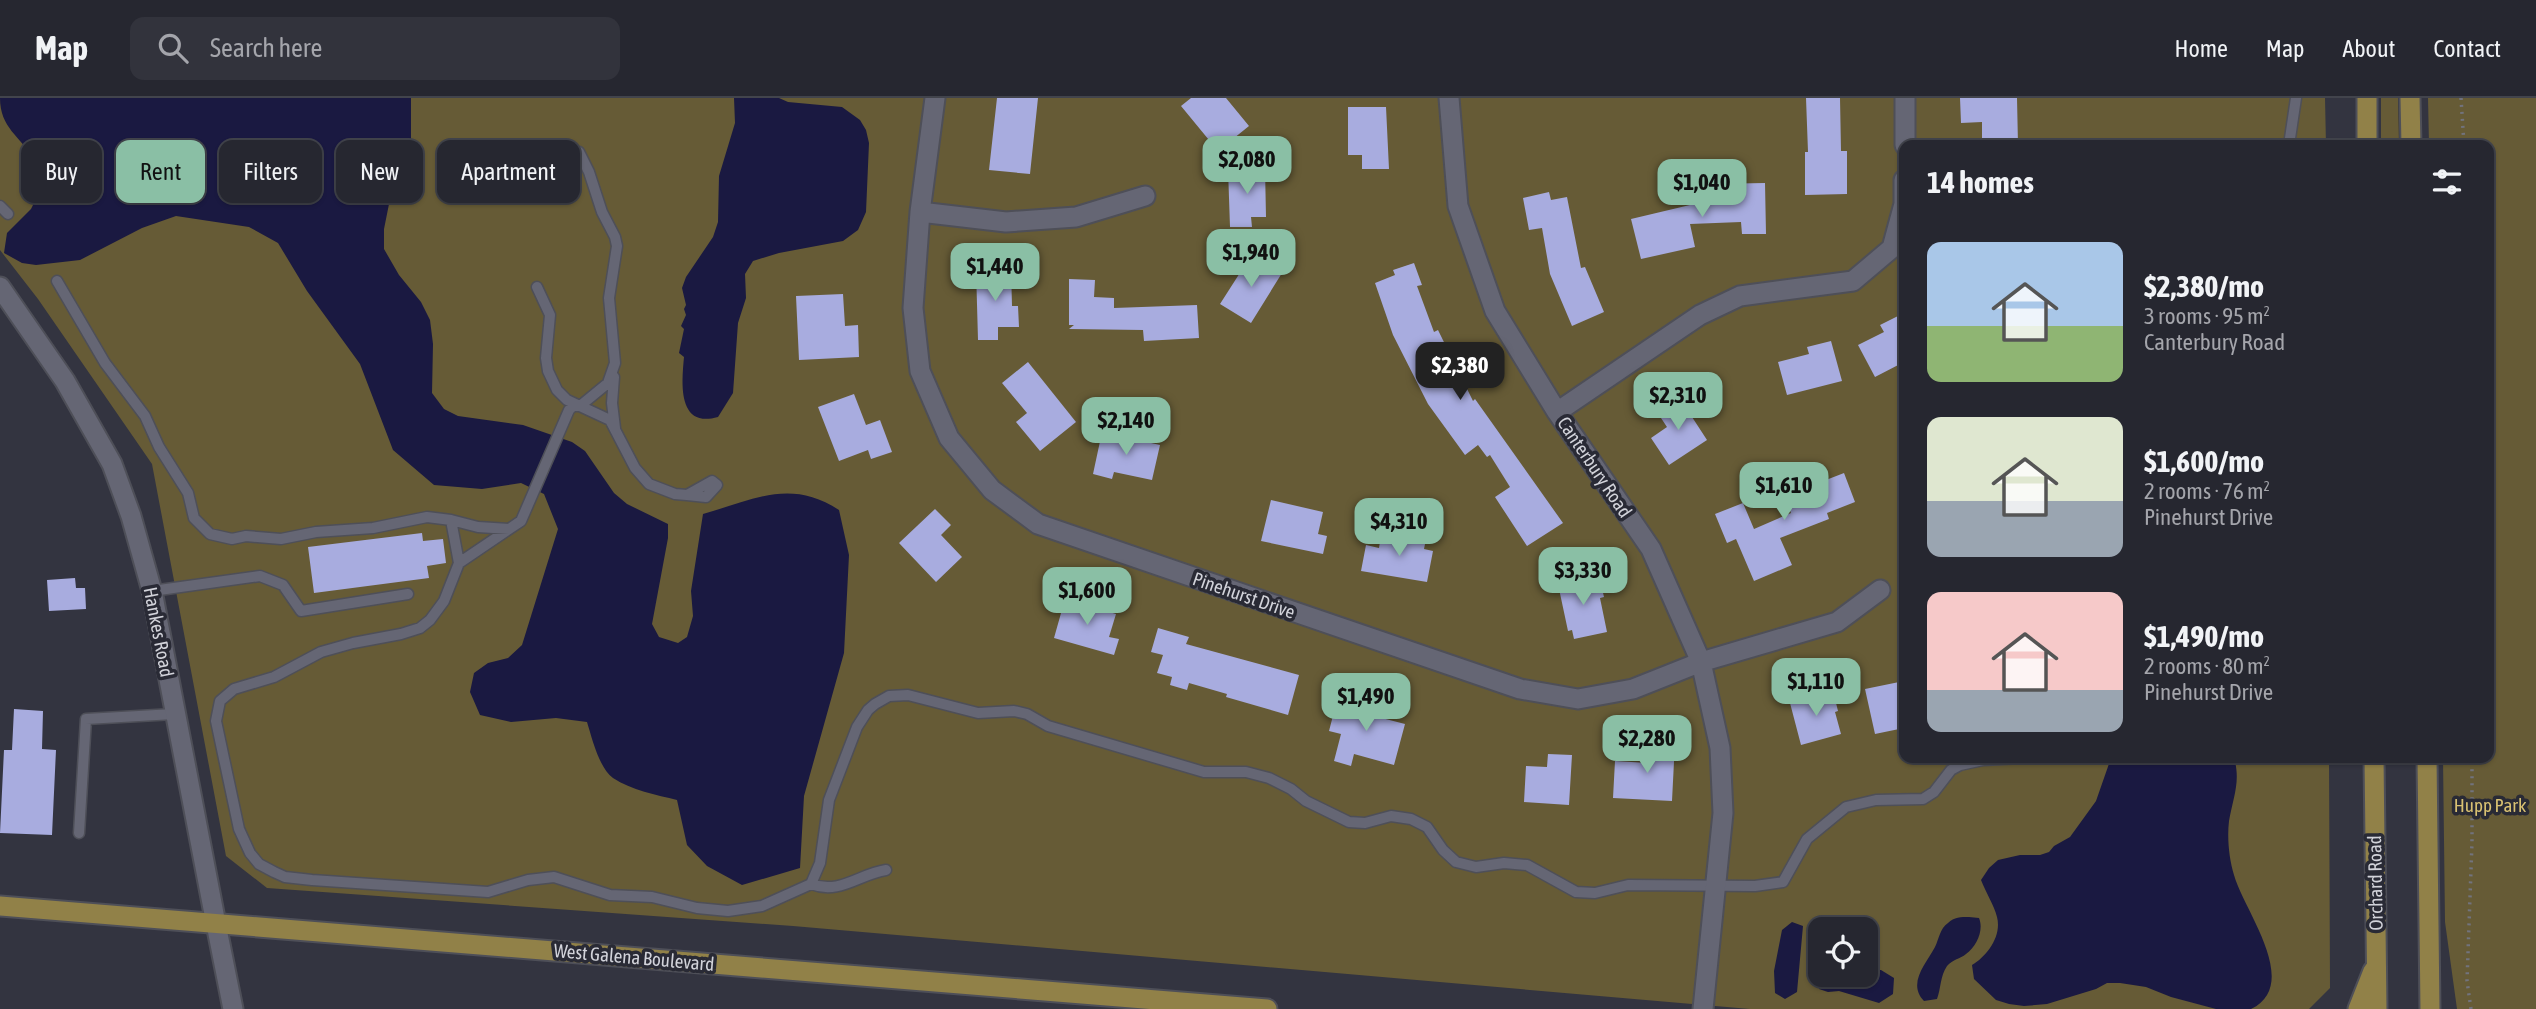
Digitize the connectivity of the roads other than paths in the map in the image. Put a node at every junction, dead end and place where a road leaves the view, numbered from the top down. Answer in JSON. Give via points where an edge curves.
{"nodes":[{"id":1,"x":935,"y":98,"type":"edge"},
{"id":2,"x":1449,"y":98,"type":"edge"},
{"id":3,"x":1905,"y":98,"type":"edge"},
{"id":4,"x":2296,"y":98,"type":"edge"},
{"id":5,"x":2367,"y":98,"type":"edge"},
{"id":6,"x":2410,"y":98,"type":"edge"},
{"id":7,"x":1905,"y":140,"type":"edge"},
{"id":8,"x":2290,"y":140,"type":"edge"},
{"id":9,"x":2367,"y":140,"type":"edge"},
{"id":10,"x":2411,"y":140,"type":"edge"},
{"id":11,"x":580,"y":154,"type":"edge"},
{"id":12,"x":1145,"y":196,"type":"dead end"},
{"id":13,"x":920,"y":212,"type":"junction"},
{"id":14,"x":1899,"y":222,"type":"edge"},
{"id":15,"x":57,"y":281,"type":"dead end"},
{"id":16,"x":0,"y":287,"type":"edge"},
{"id":17,"x":537,"y":287,"type":"dead end"},
{"id":18,"x":615,"y":363,"type":"junction"},
{"id":19,"x":580,"y":406,"type":"junction"},
{"id":20,"x":1557,"y":412,"type":"junction"},
{"id":21,"x":615,"y":428,"type":"junction"},
{"id":22,"x":687,"y":495,"type":"dead end"},
{"id":23,"x":451,"y":520,"type":"junction"},
{"id":24,"x":509,"y":529,"type":"junction"},
{"id":25,"x":459,"y":564,"type":"junction"},
{"id":26,"x":1880,"y":590,"type":"dead end"},
{"id":27,"x":152,"y":591,"type":"junction"},
{"id":28,"x":408,"y":594,"type":"dead end"},
{"id":29,"x":1701,"y":662,"type":"junction"},
{"id":30,"x":174,"y":713,"type":"junction"},
{"id":31,"x":1969,"y":763,"type":"edge"},
{"id":32,"x":2374,"y":763,"type":"edge"},
{"id":33,"x":2427,"y":763,"type":"edge"},
{"id":34,"x":79,"y":833,"type":"dead end"},
{"id":35,"x":886,"y":870,"type":"dead end"},
{"id":36,"x":811,"y":884,"type":"junction"},
{"id":37,"x":1716,"y":886,"type":"junction"},
{"id":38,"x":0,"y":906,"type":"edge"},
{"id":39,"x":216,"y":924,"type":"junction"},
{"id":40,"x":2376,"y":964,"type":"junction"},
{"id":41,"x":2430,"y":977,"type":"junction"},
{"id":42,"x":233,"y":1009,"type":"edge"},
{"id":43,"x":1267,"y":1009,"type":"edge"},
{"id":44,"x":1703,"y":1009,"type":"edge"},
{"id":45,"x":2358,"y":1009,"type":"edge"},
{"id":46,"x":2377,"y":1009,"type":"edge"},
{"id":47,"x":2430,"y":1009,"type":"edge"},
{"id":48,"x":2444,"y":1009,"type":"edge"}],
"edges":[{"from":1,"to":13,"type":"street","name":"Pinehurst Drive"},
{"from":2,"to":20,"type":"street","name":"Canterbury Road","via":[[1458,206],[1494,311]]},
{"from":3,"to":7,"type":"street"},
{"from":4,"to":8,"type":"lane"},
{"from":5,"to":9,"type":"main road"},
{"from":6,"to":10,"type":"main road"},
{"from":11,"to":18,"type":"lane","via":[[617,246],[609,298]]},
{"from":12,"to":13,"type":"street","via":[[1076,217],[1006,222]]},
{"from":13,"to":29,"type":"street","name":"Pinehurst Drive","via":[[913,308],[920,371],[949,438],[992,490],[1038,524],[1520,689],[1578,699],[1633,689]]},
{"from":14,"to":20,"type":"street","via":[[1892,248],[1853,281],[1741,296],[1700,315]]},
{"from":15,"to":23,"type":"lane","via":[[105,363],[145,416],[188,493],[194,518],[210,534],[232,539],[281,538],[427,517]]},
{"from":16,"to":27,"type":"street","name":"Hankes Road","via":[[65,381],[112,464]]},
{"from":17,"to":19,"type":"lane","via":[[550,315],[546,358],[552,383],[567,400]]},
{"from":18,"to":19,"type":"lane","via":[[608,383]]},
{"from":18,"to":21,"type":"lane"},
{"from":19,"to":21,"type":"lane"},
{"from":19,"to":24,"type":"lane","via":[[573,406],[564,419],[521,521]]},
{"from":20,"to":29,"type":"street","name":"Canterbury Road","via":[[1651,549]]},
{"from":21,"to":22,"type":"lane","via":[[635,468],[649,484]]},
{"from":23,"to":24,"type":"lane"},
{"from":23,"to":25,"type":"lane"},
{"from":24,"to":25,"type":"lane"},
{"from":25,"to":36,"type":"lane","via":[[438,610],[420,628],[321,652],[274,677],[234,689],[220,701],[216,720],[239,829],[259,864],[285,877],[488,892],[554,877],[610,895],[652,897],[728,911],[762,906]]},
{"from":26,"to":29,"type":"street","name":"Pinehurst Drive","via":[[1837,622]]},
{"from":27,"to":28,"type":"lane","via":[[260,576],[283,585],[301,611]]},
{"from":27,"to":30,"type":"street","name":"Hankes Road"},
{"from":29,"to":37,"type":"street","name":"Canterbury Road","via":[[1720,748],[1723,813]]},
{"from":30,"to":34,"type":"lane","via":[[86,719]]},
{"from":30,"to":39,"type":"street","name":"Hankes Road"},
{"from":31,"to":37,"type":"lane","via":[[1951,770],[1923,799],[1876,800],[1846,807],[1807,839],[1783,882]]},
{"from":32,"to":40,"type":"main road","name":"Orchard Road"},
{"from":33,"to":41,"type":"main road"},
{"from":35,"to":36,"type":"lane","via":[[842,886]]},
{"from":36,"to":37,"type":"lane","via":[[820,863],[829,800],[857,727],[875,704],[898,694],[978,713],[1027,713],[1048,726],[1204,772],[1256,774],[1349,822],[1391,816],[1411,819],[1427,827],[1456,862],[1476,867],[1527,865],[1576,892],[1595,893],[1628,885]]},
{"from":37,"to":44,"type":"street","name":"Canterbury Road"},
{"from":38,"to":39,"type":"main road","name":"West Galena Boulevard"},
{"from":39,"to":42,"type":"street","name":"Hankes Road"},
{"from":39,"to":43,"type":"main road","name":"West Galena Boulevard"},
{"from":40,"to":45,"type":"main road"},
{"from":40,"to":46,"type":"main road","name":"Orchard Road"},
{"from":41,"to":47,"type":"main road"},
{"from":41,"to":48,"type":"main road"}]}
